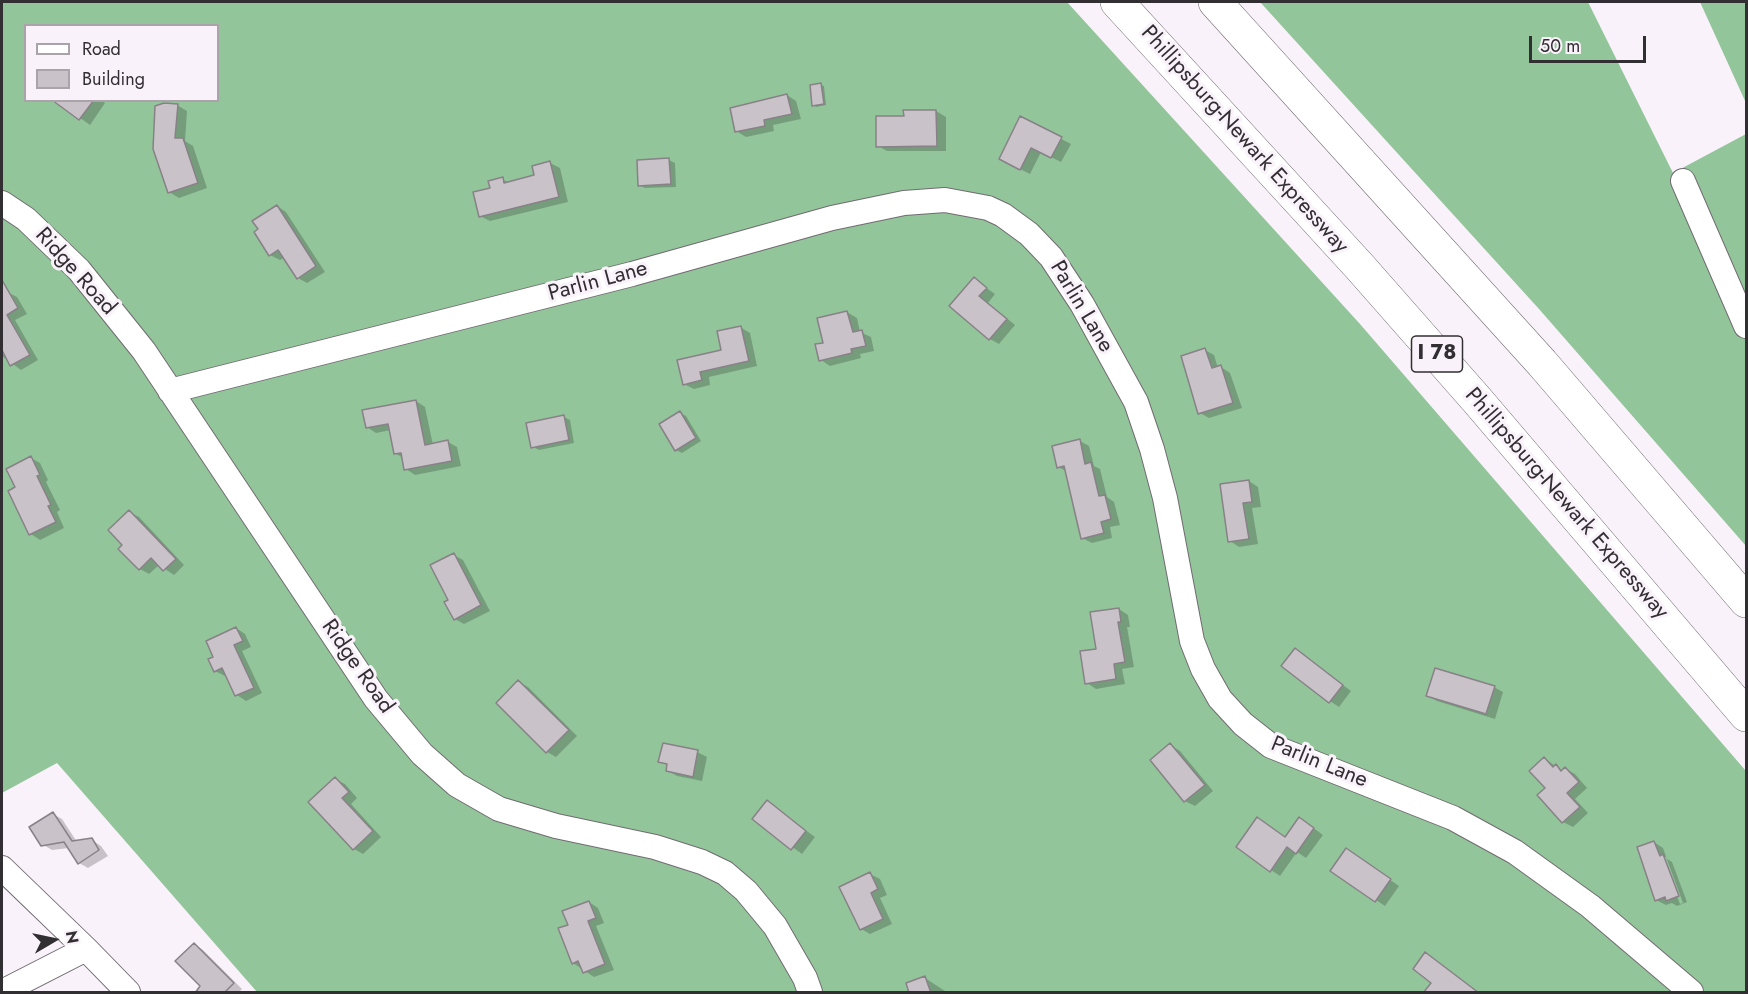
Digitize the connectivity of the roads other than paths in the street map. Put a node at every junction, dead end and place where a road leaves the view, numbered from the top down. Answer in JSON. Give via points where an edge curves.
{"nodes":[{"id":1,"x":1117,"y":2,"type":"edge"},
{"id":2,"x":1215,"y":2,"type":"edge"},
{"id":3,"x":1683,"y":181,"type":"dead end"},
{"id":4,"x":2,"y":203,"type":"edge"},
{"id":5,"x":1746,"y":326,"type":"edge"},
{"id":6,"x":170,"y":391,"type":"junction"},
{"id":7,"x":1746,"y":601,"type":"edge"},
{"id":8,"x":1746,"y":716,"type":"edge"},
{"id":9,"x":2,"y":868,"type":"edge"},
{"id":10,"x":86,"y":949,"type":"junction"},
{"id":11,"x":2,"y":993,"type":"edge"},
{"id":12,"x":128,"y":993,"type":"edge"},
{"id":13,"x":810,"y":993,"type":"edge"},
{"id":14,"x":1691,"y":993,"type":"edge"}],
"edges":[{"from":1,"to":8,"type":"highway","name":"Phillipsburg-Newark Expressway","number":"I 78","via":[[1462,382]]},
{"from":2,"to":7,"type":"highway","via":[[1542,363]]},
{"from":3,"to":5,"type":"street"},
{"from":4,"to":6,"type":"street","name":"Ridge Road","via":[[26,219],[79,270],[144,351]]},
{"from":6,"to":13,"type":"street","name":"Ridge Road","via":[[376,699],[422,754],[457,785],[499,809],[556,826],[655,847],[725,873],[776,926]]},
{"from":6,"to":14,"type":"street","name":"Parlin Lane","via":[[632,274],[832,218],[904,203],[945,200],[988,208],[1029,234],[1051,257],[1136,402],[1165,498],[1192,641],[1221,699],[1243,724],[1271,746],[1453,818],[1515,852],[1590,906]]},
{"from":9,"to":10,"type":"street"},
{"from":10,"to":11,"type":"street"},
{"from":10,"to":12,"type":"street"}]}
